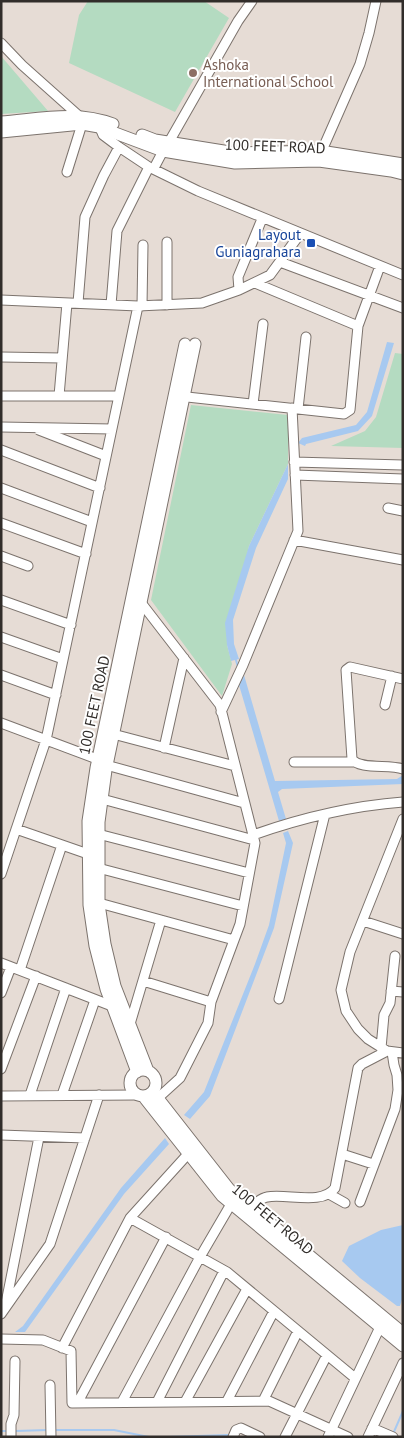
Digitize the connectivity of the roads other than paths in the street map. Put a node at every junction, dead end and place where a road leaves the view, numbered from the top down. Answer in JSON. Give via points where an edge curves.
{"nodes":[{"id":1,"x":252,"y":1,"type":"edge"},
{"id":2,"x":376,"y":1,"type":"edge"},
{"id":3,"x":1,"y":43,"type":"edge"},
{"id":4,"x":80,"y":120,"type":"junction"},
{"id":5,"x":1,"y":122,"type":"edge"},
{"id":6,"x":98,"y":122,"type":"junction"},
{"id":7,"x":1,"y":132,"type":"edge"},
{"id":8,"x":119,"y":147,"type":"junction"},
{"id":9,"x":166,"y":147,"type":"junction"},
{"id":10,"x":320,"y":156,"type":"junction"},
{"id":11,"x":403,"y":164,"type":"edge"},
{"id":12,"x":151,"y":167,"type":"junction"},
{"id":13,"x":67,"y":172,"type":"dead end"},
{"id":14,"x":403,"y":174,"type":"edge"},
{"id":15,"x":262,"y":219,"type":"junction"},
{"id":16,"x":300,"y":234,"type":"junction"},
{"id":17,"x":167,"y":242,"type":"dead end"},
{"id":18,"x":143,"y":245,"type":"dead end"},
{"id":19,"x":280,"y":262,"type":"junction"},
{"id":20,"x":380,"y":266,"type":"junction"},
{"id":21,"x":403,"y":275,"type":"edge"},
{"id":22,"x":255,"y":283,"type":"junction"},
{"id":23,"x":239,"y":290,"type":"junction"},
{"id":24,"x":370,"y":297,"type":"junction"},
{"id":25,"x":1,"y":300,"type":"edge"},
{"id":26,"x":67,"y":303,"type":"junction"},
{"id":27,"x":78,"y":303,"type":"junction"},
{"id":28,"x":111,"y":305,"type":"junction"},
{"id":29,"x":167,"y":305,"type":"junction"},
{"id":30,"x":140,"y":306,"type":"junction"},
{"id":31,"x":403,"y":308,"type":"edge"},
{"id":32,"x":263,"y":324,"type":"dead end"},
{"id":33,"x":358,"y":326,"type":"junction"},
{"id":34,"x":306,"y":337,"type":"dead end"},
{"id":35,"x":190,"y":344,"type":"dead end"},
{"id":36,"x":1,"y":357,"type":"edge"},
{"id":37,"x":62,"y":358,"type":"junction"},
{"id":38,"x":1,"y":396,"type":"edge"},
{"id":39,"x":59,"y":396,"type":"junction"},
{"id":40,"x":119,"y":396,"type":"junction"},
{"id":41,"x":179,"y":396,"type":"junction"},
{"id":42,"x":253,"y":404,"type":"junction"},
{"id":43,"x":295,"y":409,"type":"junction"},
{"id":44,"x":1,"y":427,"type":"edge"},
{"id":45,"x":32,"y":427,"type":"junction"},
{"id":46,"x":112,"y":429,"type":"junction"},
{"id":47,"x":1,"y":450,"type":"edge"},
{"id":48,"x":106,"y":456,"type":"junction"},
{"id":49,"x":295,"y":465,"type":"junction"},
{"id":50,"x":403,"y":465,"type":"edge"},
{"id":51,"x":403,"y":480,"type":"edge"},
{"id":52,"x":1,"y":488,"type":"edge"},
{"id":53,"x":100,"y":488,"type":"junction"},
{"id":54,"x":388,"y":508,"type":"dead end"},
{"id":55,"x":403,"y":511,"type":"edge"},
{"id":56,"x":92,"y":522,"type":"junction"},
{"id":57,"x":1,"y":523,"type":"edge"},
{"id":58,"x":294,"y":540,"type":"junction"},
{"id":59,"x":86,"y":554,"type":"junction"},
{"id":60,"x":1,"y":556,"type":"edge"},
{"id":61,"x":403,"y":560,"type":"edge"},
{"id":62,"x":28,"y":566,"type":"dead end"},
{"id":63,"x":133,"y":592,"type":"junction"},
{"id":64,"x":1,"y":600,"type":"edge"},
{"id":65,"x":141,"y":602,"type":"junction"},
{"id":66,"x":71,"y":625,"type":"junction"},
{"id":67,"x":1,"y":636,"type":"edge"},
{"id":68,"x":184,"y":658,"type":"junction"},
{"id":69,"x":64,"y":659,"type":"junction"},
{"id":70,"x":1,"y":675,"type":"edge"},
{"id":71,"x":392,"y":676,"type":"junction"},
{"id":72,"x":403,"y":679,"type":"edge"},
{"id":73,"x":56,"y":695,"type":"junction"},
{"id":74,"x":386,"y":705,"type":"dead end"},
{"id":75,"x":221,"y":712,"type":"junction"},
{"id":76,"x":1,"y":723,"type":"edge"},
{"id":77,"x":113,"y":734,"type":"junction"},
{"id":78,"x":46,"y":740,"type":"junction"},
{"id":79,"x":164,"y":748,"type":"junction"},
{"id":80,"x":102,"y":762,"type":"junction"},
{"id":81,"x":294,"y":762,"type":"dead end"},
{"id":82,"x":353,"y":762,"type":"junction"},
{"id":83,"x":235,"y":766,"type":"junction"},
{"id":84,"x":403,"y":769,"type":"edge"},
{"id":85,"x":102,"y":799,"type":"junction"},
{"id":86,"x":244,"y":802,"type":"junction"},
{"id":87,"x":403,"y":802,"type":"edge"},
{"id":88,"x":325,"y":814,"type":"junction"},
{"id":89,"x":403,"y":819,"type":"edge"},
{"id":90,"x":16,"y":829,"type":"junction"},
{"id":91,"x":98,"y":834,"type":"junction"},
{"id":92,"x":253,"y":837,"type":"junction"},
{"id":93,"x":62,"y":845,"type":"junction"},
{"id":94,"x":88,"y":854,"type":"junction"},
{"id":95,"x":98,"y":868,"type":"junction"},
{"id":96,"x":249,"y":873,"type":"junction"},
{"id":97,"x":1,"y":874,"type":"edge"},
{"id":98,"x":99,"y":903,"type":"junction"},
{"id":99,"x":243,"y":906,"type":"junction"},
{"id":100,"x":161,"y":920,"type":"junction"},
{"id":101,"x":362,"y":921,"type":"junction"},
{"id":102,"x":403,"y":934,"type":"edge"},
{"id":103,"x":234,"y":940,"type":"junction"},
{"id":104,"x":395,"y":956,"type":"dead end"},
{"id":105,"x":1,"y":963,"type":"edge"},
{"id":106,"x":15,"y":968,"type":"junction"},
{"id":107,"x":36,"y":976,"type":"junction"},
{"id":108,"x":143,"y":982,"type":"junction"},
{"id":109,"x":66,"y":988,"type":"junction"},
{"id":110,"x":391,"y":991,"type":"junction"},
{"id":111,"x":403,"y":992,"type":"edge"},
{"id":112,"x":1,"y":993,"type":"edge"},
{"id":113,"x":279,"y":999,"type":"dead end"},
{"id":114,"x":95,"y":1000,"type":"junction"},
{"id":115,"x":211,"y":1002,"type":"junction"},
{"id":116,"x":112,"y":1006,"type":"junction"},
{"id":117,"x":130,"y":1024,"type":"junction"},
{"id":118,"x":387,"y":1051,"type":"junction"},
{"id":119,"x":403,"y":1053,"type":"edge"},
{"id":120,"x":1,"y":1069,"type":"edge"},
{"id":121,"x":142,"y":1071,"type":"junction"},
{"id":122,"x":62,"y":1095,"type":"junction"},
{"id":123,"x":99,"y":1095,"type":"junction"},
{"id":124,"x":148,"y":1095,"type":"junction"},
{"id":125,"x":1,"y":1096,"type":"edge"},
{"id":126,"x":30,"y":1096,"type":"junction"},
{"id":127,"x":38,"y":1136,"type":"junction"},
{"id":128,"x":2,"y":1138,"type":"edge"},
{"id":129,"x":84,"y":1138,"type":"junction"},
{"id":130,"x":192,"y":1151,"type":"junction"},
{"id":131,"x":342,"y":1154,"type":"junction"},
{"id":132,"x":373,"y":1164,"type":"junction"},
{"id":133,"x":330,"y":1194,"type":"junction"},
{"id":134,"x":360,"y":1202,"type":"dead end"},
{"id":135,"x":344,"y":1203,"type":"dead end"},
{"id":136,"x":231,"y":1204,"type":"junction"},
{"id":137,"x":250,"y":1207,"type":"junction"},
{"id":138,"x":130,"y":1218,"type":"junction"},
{"id":139,"x":166,"y":1237,"type":"junction"},
{"id":140,"x":200,"y":1257,"type":"junction"},
{"id":141,"x":224,"y":1271,"type":"junction"},
{"id":142,"x":247,"y":1289,"type":"junction"},
{"id":143,"x":3,"y":1311,"type":"edge"},
{"id":144,"x":274,"y":1311,"type":"junction"},
{"id":145,"x":380,"y":1328,"type":"junction"},
{"id":146,"x":298,"y":1331,"type":"junction"},
{"id":147,"x":403,"y":1333,"type":"edge"},
{"id":148,"x":1,"y":1339,"type":"edge"},
{"id":149,"x":403,"y":1346,"type":"edge"},
{"id":150,"x":62,"y":1348,"type":"junction"},
{"id":151,"x":327,"y":1354,"type":"junction"},
{"id":152,"x":15,"y":1361,"type":"dead end"},
{"id":153,"x":403,"y":1363,"type":"edge"},
{"id":154,"x":355,"y":1378,"type":"junction"},
{"id":155,"x":50,"y":1385,"type":"dead end"},
{"id":156,"x":227,"y":1401,"type":"junction"},
{"id":157,"x":263,"y":1401,"type":"junction"},
{"id":158,"x":78,"y":1402,"type":"junction"},
{"id":159,"x":122,"y":1402,"type":"junction"},
{"id":160,"x":157,"y":1402,"type":"junction"},
{"id":161,"x":185,"y":1402,"type":"junction"},
{"id":162,"x":297,"y":1414,"type":"junction"},
{"id":163,"x":50,"y":1432,"type":"edge"},
{"id":164,"x":370,"y":1432,"type":"edge"},
{"id":165,"x":11,"y":1433,"type":"edge"},
{"id":166,"x":329,"y":1433,"type":"edge"},
{"id":167,"x":233,"y":1437,"type":"edge"},
{"id":168,"x":260,"y":1437,"type":"edge"},
{"id":169,"x":285,"y":1437,"type":"edge"},
{"id":170,"x":348,"y":1437,"type":"edge"},
{"id":171,"x":393,"y":1437,"type":"edge"}],
"edges":[{"from":1,"to":9,"type":"street"},
{"from":2,"to":10,"type":"street","via":[[360,64]]},
{"from":3,"to":4,"type":"street"},
{"from":4,"to":5,"type":"main road","name":"100 FEET ROAD"},
{"from":4,"to":6,"type":"main road","name":"100 FEET ROAD"},
{"from":4,"to":7,"type":"main road","name":"100 FEET ROAD"},
{"from":4,"to":13,"type":"street"},
{"from":6,"to":8,"type":"street","via":[[103,135]]},
{"from":6,"to":9,"type":"main road","name":"100 FEET ROAD","via":[[155,140]]},
{"from":8,"to":12,"type":"street"},
{"from":8,"to":27,"type":"street","via":[[85,217]]},
{"from":9,"to":10,"type":"main road","name":"100 FEET ROAD"},
{"from":9,"to":12,"type":"street"},
{"from":10,"to":11,"type":"main road","name":"100 FEET ROAD"},
{"from":10,"to":14,"type":"main road","name":"100 FEET ROAD"},
{"from":12,"to":15,"type":"street"},
{"from":12,"to":28,"type":"street","via":[[118,231]]},
{"from":15,"to":16,"type":"street"},
{"from":15,"to":23,"type":"street","via":[[238,277]]},
{"from":16,"to":19,"type":"street"},
{"from":16,"to":20,"type":"street"},
{"from":17,"to":29,"type":"street"},
{"from":18,"to":30,"type":"street"},
{"from":19,"to":22,"type":"street","via":[[270,275]]},
{"from":19,"to":24,"type":"street"},
{"from":20,"to":21,"type":"street"},
{"from":20,"to":24,"type":"street"},
{"from":22,"to":23,"type":"street"},
{"from":22,"to":33,"type":"street"},
{"from":23,"to":29,"type":"street","via":[[202,303]]},
{"from":24,"to":31,"type":"street"},
{"from":24,"to":33,"type":"street"},
{"from":25,"to":26,"type":"street"},
{"from":26,"to":27,"type":"street"},
{"from":26,"to":37,"type":"street"},
{"from":27,"to":28,"type":"street"},
{"from":28,"to":30,"type":"street"},
{"from":29,"to":30,"type":"street"},
{"from":30,"to":40,"type":"street"},
{"from":32,"to":42,"type":"street"},
{"from":33,"to":43,"type":"street","via":[[350,410],[344,414]]},
{"from":34,"to":43,"type":"street"},
{"from":35,"to":41,"type":"main road","name":"100 FEET ROAD"},
{"from":36,"to":37,"type":"street"},
{"from":37,"to":39,"type":"street"},
{"from":38,"to":39,"type":"street"},
{"from":39,"to":40,"type":"street"},
{"from":40,"to":46,"type":"street"},
{"from":41,"to":42,"type":"street"},
{"from":41,"to":63,"type":"main road","name":"100 FEET ROAD"},
{"from":41,"to":65,"type":"main road","name":"100 FEET ROAD"},
{"from":42,"to":43,"type":"street"},
{"from":43,"to":49,"type":"street"},
{"from":44,"to":45,"type":"street"},
{"from":45,"to":46,"type":"street"},
{"from":45,"to":48,"type":"street"},
{"from":46,"to":48,"type":"street"},
{"from":47,"to":53,"type":"street"},
{"from":48,"to":53,"type":"street"},
{"from":49,"to":50,"type":"street"},
{"from":49,"to":51,"type":"street"},
{"from":49,"to":58,"type":"street","via":[[298,531]]},
{"from":52,"to":56,"type":"street"},
{"from":53,"to":56,"type":"street"},
{"from":54,"to":55,"type":"street"},
{"from":56,"to":59,"type":"street"},
{"from":57,"to":59,"type":"street"},
{"from":58,"to":61,"type":"street"},
{"from":58,"to":75,"type":"street"},
{"from":59,"to":66,"type":"street"},
{"from":60,"to":62,"type":"street"},
{"from":63,"to":65,"type":"street"},
{"from":63,"to":80,"type":"main road","name":"100 FEET ROAD"},
{"from":64,"to":66,"type":"street"},
{"from":65,"to":68,"type":"street"},
{"from":65,"to":77,"type":"main road","name":"100 FEET ROAD"},
{"from":66,"to":69,"type":"street"},
{"from":67,"to":69,"type":"street"},
{"from":68,"to":75,"type":"street","via":[[220,705]]},
{"from":68,"to":79,"type":"street"},
{"from":69,"to":73,"type":"street"},
{"from":70,"to":73,"type":"street"},
{"from":71,"to":72,"type":"street"},
{"from":71,"to":74,"type":"street"},
{"from":71,"to":82,"type":"street","via":[[360,668],[346,670]]},
{"from":73,"to":78,"type":"street"},
{"from":75,"to":83,"type":"street"},
{"from":76,"to":78,"type":"street"},
{"from":77,"to":79,"type":"street"},
{"from":77,"to":80,"type":"main road","name":"100 FEET ROAD"},
{"from":78,"to":80,"type":"street"},
{"from":78,"to":90,"type":"street"},
{"from":79,"to":83,"type":"street"},
{"from":80,"to":85,"type":"main road","name":"100 FEET ROAD"},
{"from":80,"to":86,"type":"street"},
{"from":80,"to":94,"type":"main road","name":"100 FEET ROAD","via":[[88,821]]},
{"from":81,"to":82,"type":"street"},
{"from":82,"to":84,"type":"street"},
{"from":83,"to":86,"type":"street"},
{"from":85,"to":91,"type":"main road","name":"100 FEET ROAD"},
{"from":85,"to":92,"type":"street"},
{"from":86,"to":92,"type":"street"},
{"from":87,"to":88,"type":"street"},
{"from":88,"to":92,"type":"street","via":[[284,824]]},
{"from":88,"to":113,"type":"street"},
{"from":89,"to":101,"type":"street"},
{"from":90,"to":93,"type":"street"},
{"from":90,"to":97,"type":"street"},
{"from":91,"to":95,"type":"main road","name":"100 FEET ROAD"},
{"from":91,"to":96,"type":"street"},
{"from":92,"to":96,"type":"street"},
{"from":93,"to":94,"type":"street"},
{"from":93,"to":106,"type":"street"},
{"from":94,"to":116,"type":"main road","name":"100 FEET ROAD","via":[[89,905],[95,946]]},
{"from":95,"to":98,"type":"main road","name":"100 FEET ROAD"},
{"from":95,"to":99,"type":"street"},
{"from":96,"to":99,"type":"street"},
{"from":98,"to":100,"type":"street"},
{"from":98,"to":117,"type":"main road","name":"100 FEET ROAD","via":[[115,986]]},
{"from":99,"to":103,"type":"street"},
{"from":100,"to":103,"type":"street"},
{"from":100,"to":108,"type":"street"},
{"from":101,"to":102,"type":"street"},
{"from":101,"to":118,"type":"street","via":[[341,990],[346,1011],[358,1029]]},
{"from":103,"to":115,"type":"street"},
{"from":104,"to":110,"type":"street"},
{"from":105,"to":106,"type":"street"},
{"from":106,"to":107,"type":"street"},
{"from":106,"to":112,"type":"street"},
{"from":107,"to":109,"type":"street"},
{"from":107,"to":120,"type":"street"},
{"from":108,"to":115,"type":"street"},
{"from":108,"to":117,"type":"street"},
{"from":109,"to":114,"type":"street"},
{"from":109,"to":126,"type":"street"},
{"from":110,"to":111,"type":"street"},
{"from":110,"to":118,"type":"street","via":[[390,1003],[384,1013]]},
{"from":114,"to":116,"type":"street"},
{"from":114,"to":122,"type":"street"},
{"from":115,"to":124,"type":"street","via":[[208,1023],[180,1078]]},
{"from":116,"to":121,"type":"main road","name":"100 FEET ROAD"},
{"from":117,"to":121,"type":"main road","name":"100 FEET ROAD"},
{"from":118,"to":119,"type":"street"},
{"from":118,"to":131,"type":"street","via":[[358,1068]]},
{"from":118,"to":132,"type":"street","via":[[397,1075],[398,1090],[395,1110]]},
{"from":121,"to":124,"type":"main road","name":"100 FEET ROAD","via":[[154,1075],[157,1082]]},
{"from":121,"to":124,"type":"main road","name":"100 FEET ROAD","via":[[133,1075],[130,1082],[132,1089]]},
{"from":122,"to":123,"type":"street"},
{"from":122,"to":126,"type":"street"},
{"from":123,"to":124,"type":"street"},
{"from":123,"to":129,"type":"street"},
{"from":124,"to":130,"type":"main road","name":"100 FEET ROAD"},
{"from":125,"to":126,"type":"street"},
{"from":127,"to":128,"type":"street"},
{"from":127,"to":129,"type":"street"},
{"from":127,"to":143,"type":"street"},
{"from":129,"to":143,"type":"street","via":[[50,1244]]},
{"from":130,"to":136,"type":"main road","name":"100 FEET ROAD","via":[[222,1196]]},
{"from":130,"to":137,"type":"main road","name":"100 FEET ROAD"},
{"from":130,"to":138,"type":"street"},
{"from":131,"to":132,"type":"street"},
{"from":131,"to":133,"type":"street","via":[[335,1188]]},
{"from":132,"to":134,"type":"street"},
{"from":133,"to":135,"type":"street"},
{"from":133,"to":137,"type":"street","via":[[266,1197]]},
{"from":136,"to":140,"type":"street"},
{"from":136,"to":145,"type":"main road","name":"100 FEET ROAD"},
{"from":137,"to":147,"type":"main road","name":"100 FEET ROAD"},
{"from":138,"to":139,"type":"street"},
{"from":138,"to":150,"type":"street"},
{"from":139,"to":140,"type":"street"},
{"from":139,"to":158,"type":"street"},
{"from":140,"to":141,"type":"street"},
{"from":140,"to":159,"type":"street"},
{"from":141,"to":142,"type":"street"},
{"from":141,"to":160,"type":"street"},
{"from":142,"to":144,"type":"street"},
{"from":142,"to":161,"type":"street"},
{"from":144,"to":146,"type":"street"},
{"from":144,"to":156,"type":"street"},
{"from":145,"to":149,"type":"main road","name":"100 FEET ROAD"},
{"from":145,"to":154,"type":"street"},
{"from":146,"to":151,"type":"street"},
{"from":146,"to":157,"type":"street"},
{"from":148,"to":150,"type":"street","via":[[43,1340]]},
{"from":150,"to":158,"type":"street","via":[[71,1351],[72,1403]]},
{"from":151,"to":154,"type":"street"},
{"from":151,"to":162,"type":"street"},
{"from":152,"to":165,"type":"street"},
{"from":153,"to":164,"type":"street"},
{"from":154,"to":166,"type":"street"},
{"from":155,"to":163,"type":"street"},
{"from":156,"to":157,"type":"street"},
{"from":156,"to":161,"type":"street"},
{"from":157,"to":162,"type":"street"},
{"from":158,"to":159,"type":"street"},
{"from":159,"to":160,"type":"street"},
{"from":160,"to":161,"type":"street"},
{"from":162,"to":166,"type":"street"},
{"from":162,"to":169,"type":"street"},
{"from":164,"to":171,"type":"street"},
{"from":166,"to":170,"type":"street"},
{"from":167,"to":168,"type":"street","via":[[241,1428]]}]}
